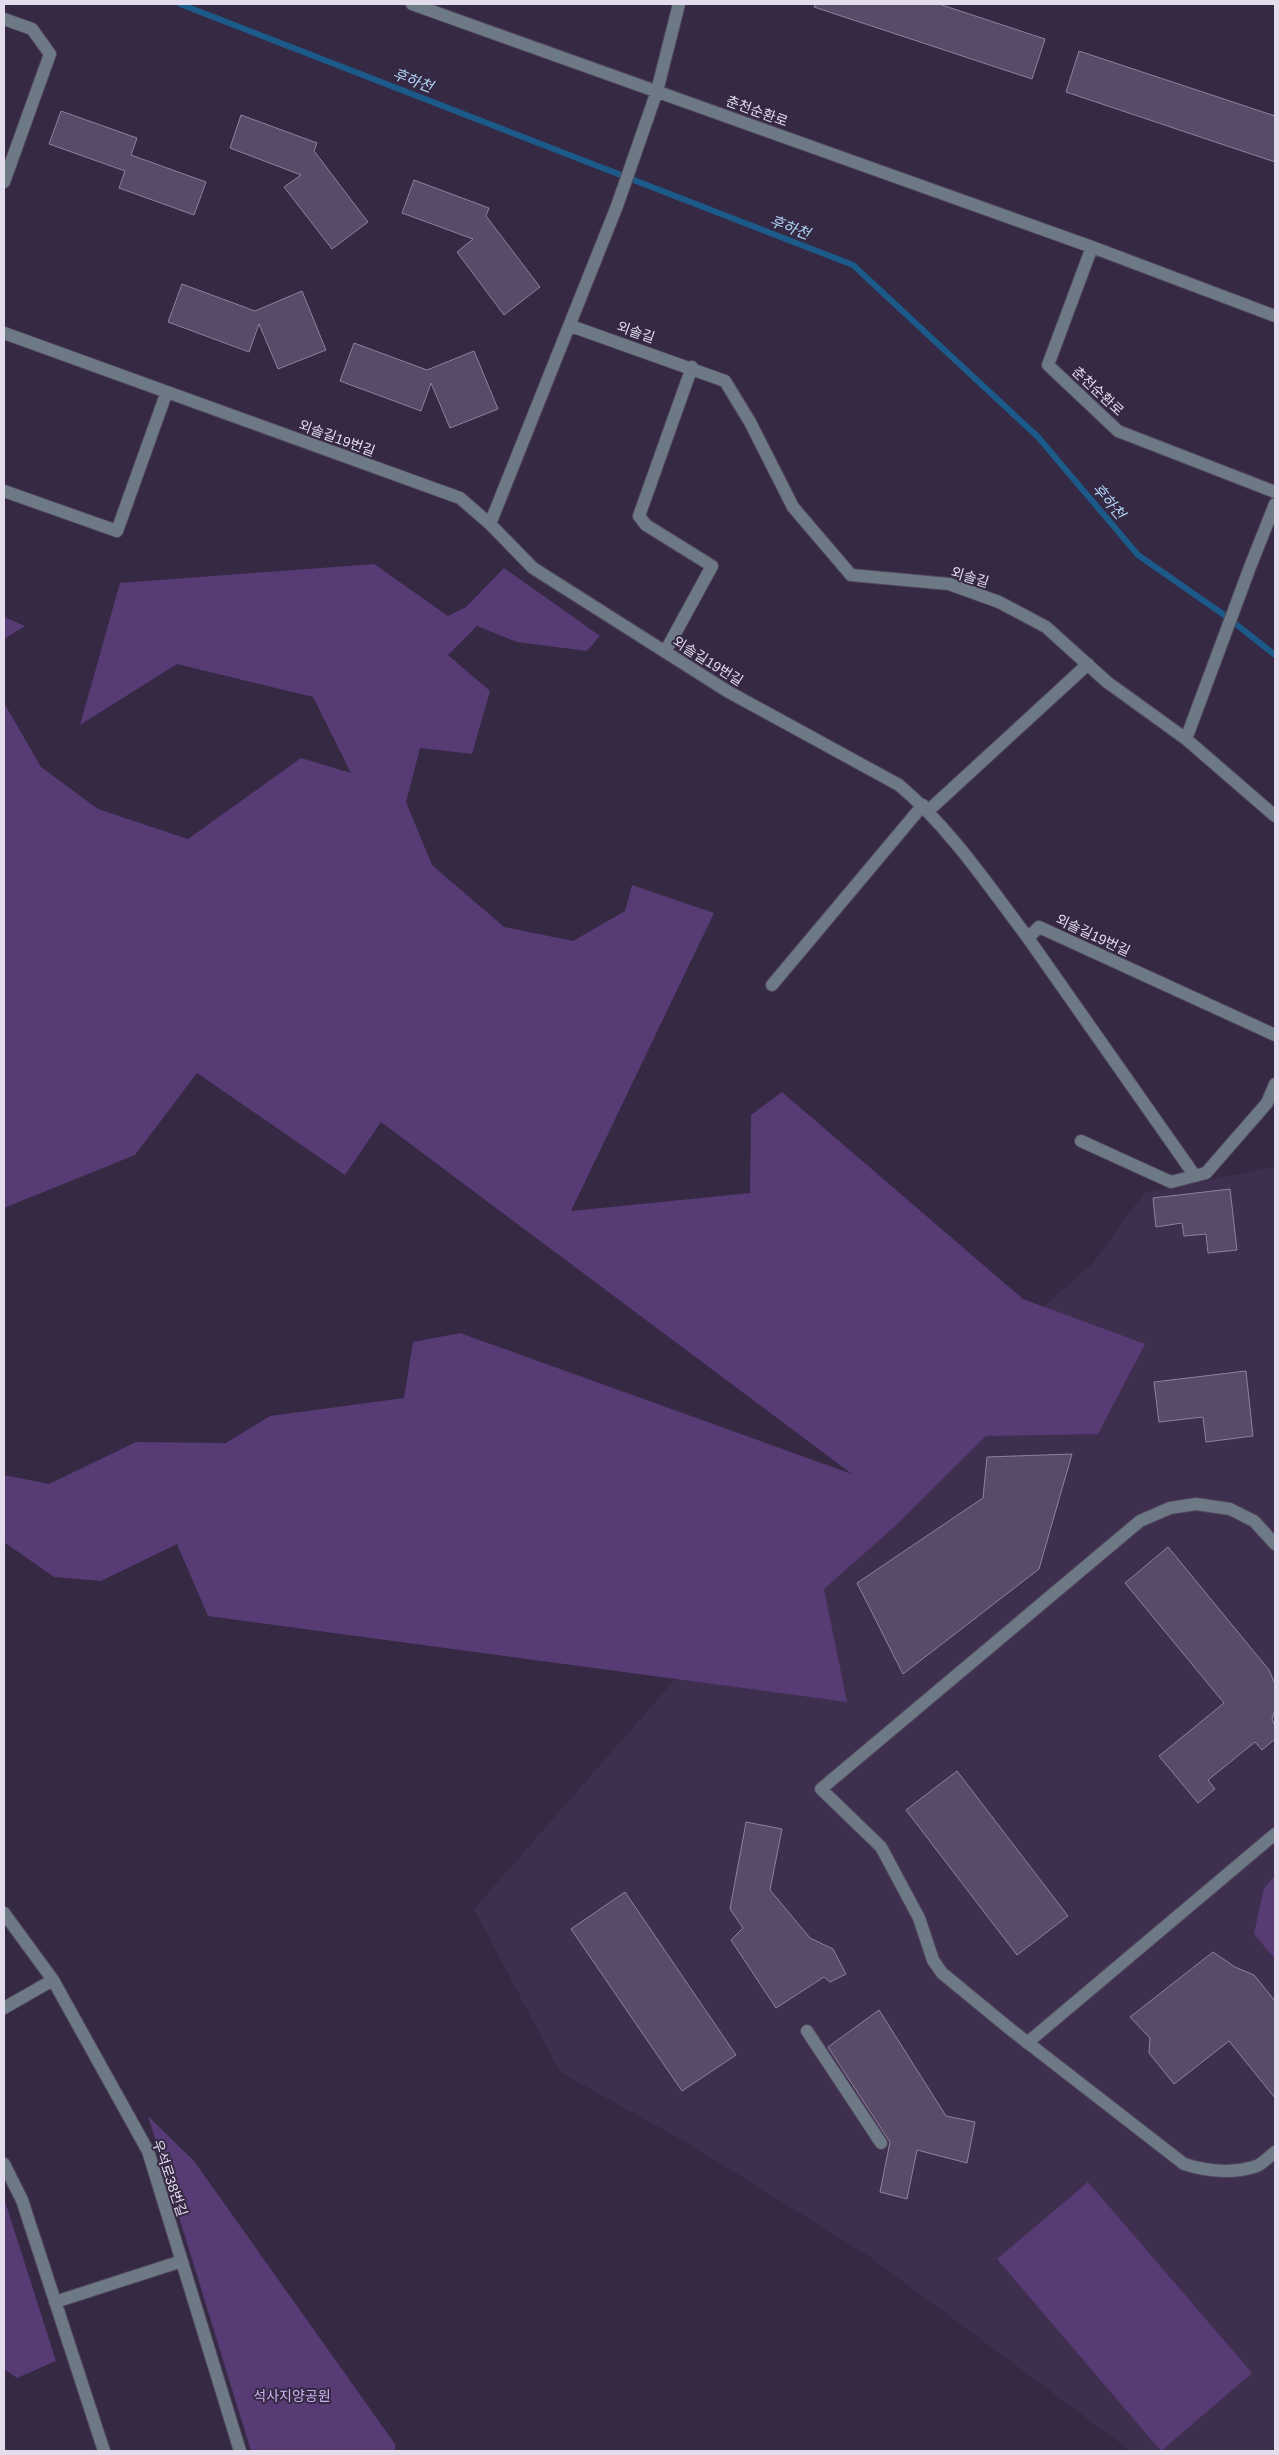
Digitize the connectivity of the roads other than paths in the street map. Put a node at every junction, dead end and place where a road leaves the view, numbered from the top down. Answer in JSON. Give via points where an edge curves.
{"nodes":[{"id":1,"x":412,"y":4,"type":"edge"},
{"id":2,"x":679,"y":4,"type":"edge"},
{"id":3,"x":4,"y":19,"type":"edge"},
{"id":4,"x":657,"y":91,"type":"junction"},
{"id":5,"x":4,"y":182,"type":"edge"},
{"id":6,"x":1092,"y":247,"type":"junction"},
{"id":7,"x":1275,"y":316,"type":"edge"},
{"id":8,"x":571,"y":326,"type":"junction"},
{"id":9,"x":4,"y":333,"type":"edge"},
{"id":10,"x":692,"y":367,"type":"junction"},
{"id":11,"x":166,"y":394,"type":"junction"},
{"id":12,"x":4,"y":490,"type":"edge"},
{"id":13,"x":1275,"y":492,"type":"edge"},
{"id":14,"x":1275,"y":504,"type":"edge"},
{"id":15,"x":490,"y":524,"type":"junction"},
{"id":16,"x":665,"y":652,"type":"junction"},
{"id":17,"x":1088,"y":664,"type":"junction"},
{"id":18,"x":1186,"y":739,"type":"junction"},
{"id":19,"x":925,"y":808,"type":"junction"},
{"id":20,"x":1275,"y":816,"type":"edge"},
{"id":21,"x":1028,"y":938,"type":"junction"},
{"id":22,"x":772,"y":985,"type":"dead end"},
{"id":23,"x":1275,"y":1035,"type":"edge"},
{"id":24,"x":1275,"y":1084,"type":"edge"},
{"id":25,"x":1081,"y":1141,"type":"dead end"},
{"id":26,"x":1194,"y":1176,"type":"junction"},
{"id":27,"x":1275,"y":1544,"type":"edge"},
{"id":28,"x":1275,"y":1834,"type":"edge"},
{"id":29,"x":4,"y":1914,"type":"edge"},
{"id":30,"x":53,"y":1980,"type":"junction"},
{"id":31,"x":4,"y":2008,"type":"edge"},
{"id":32,"x":807,"y":2031,"type":"dead end"},
{"id":33,"x":1027,"y":2043,"type":"junction"},
{"id":34,"x":881,"y":2143,"type":"dead end"},
{"id":35,"x":1275,"y":2152,"type":"edge"},
{"id":36,"x":4,"y":2164,"type":"edge"},
{"id":37,"x":182,"y":2261,"type":"junction"},
{"id":38,"x":55,"y":2302,"type":"junction"},
{"id":39,"x":104,"y":2451,"type":"edge"},
{"id":40,"x":240,"y":2451,"type":"edge"}],
"edges":[{"from":1,"to":4,"type":"street","name":"춘천순환로"},
{"from":2,"to":4,"type":"street"},
{"from":3,"to":5,"type":"street","via":[[32,29],[50,54]]},
{"from":4,"to":6,"type":"street","name":"춘천순환로"},
{"from":4,"to":8,"type":"street"},
{"from":6,"to":7,"type":"street","name":"춘천순환로"},
{"from":6,"to":13,"type":"street","name":"춘천순환로","via":[[1048,365],[1118,431]]},
{"from":8,"to":10,"type":"street","name":"외솔길"},
{"from":8,"to":15,"type":"street"},
{"from":9,"to":11,"type":"street","name":"외솔길19번길"},
{"from":10,"to":16,"type":"street","via":[[639,516],[646,525],[712,566]]},
{"from":10,"to":17,"type":"street","name":"외솔길","via":[[725,381],[750,422],[793,507],[851,576],[950,584],[991,599],[1046,628]]},
{"from":11,"to":12,"type":"street","via":[[117,531]]},
{"from":11,"to":15,"type":"street","name":"외솔길19번길","via":[[460,498]]},
{"from":14,"to":18,"type":"street"},
{"from":15,"to":16,"type":"street","name":"외솔길19번길","via":[[533,568]]},
{"from":16,"to":19,"type":"street","name":"외솔길19번길","via":[[727,691],[899,785]]},
{"from":17,"to":18,"type":"street","name":"외솔길","via":[[1107,682]]},
{"from":17,"to":19,"type":"street"},
{"from":18,"to":20,"type":"street","name":"외솔길"},
{"from":19,"to":21,"type":"street","name":"외솔길19번길"},
{"from":19,"to":22,"type":"street"},
{"from":21,"to":23,"type":"street","name":"외솔길19번길","via":[[1039,927]]},
{"from":21,"to":26,"type":"street"},
{"from":24,"to":26,"type":"street","via":[[1267,1103],[1206,1173]]},
{"from":25,"to":26,"type":"street","via":[[1171,1182]]},
{"from":27,"to":33,"type":"street","via":[[1254,1521],[1230,1509],[1196,1504],[1170,1508],[1140,1521],[821,1789],[880,1847],[919,1918],[933,1960],[942,1973]]},
{"from":28,"to":33,"type":"street"},
{"from":29,"to":30,"type":"street","name":"우석로38번길"},
{"from":30,"to":31,"type":"street"},
{"from":30,"to":37,"type":"street","name":"우석로38번길","via":[[148,2151]]},
{"from":32,"to":34,"type":"street"},
{"from":33,"to":35,"type":"street","via":[[1184,2164],[1203,2170],[1244,2168],[1258,2165]]},
{"from":36,"to":38,"type":"street","via":[[22,2200]]},
{"from":37,"to":38,"type":"street"},
{"from":37,"to":40,"type":"street","name":"우석로38번길"},
{"from":38,"to":39,"type":"street"}]}
